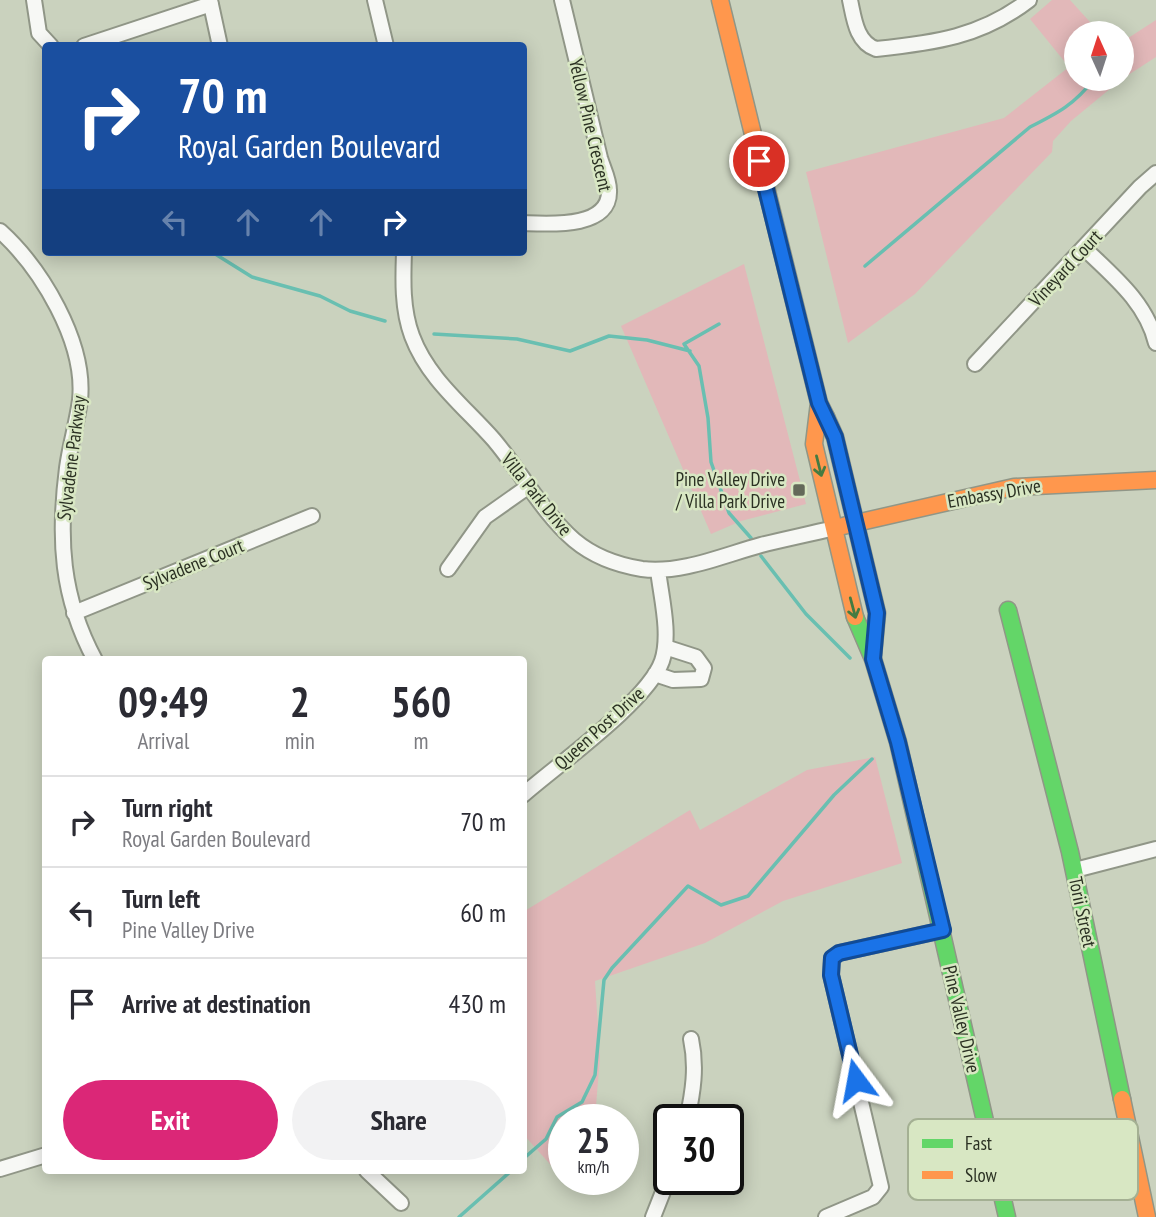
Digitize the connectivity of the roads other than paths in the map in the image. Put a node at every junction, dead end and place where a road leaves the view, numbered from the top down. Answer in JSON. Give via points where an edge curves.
{"nodes":[{"id":1,"x":34,"y":0,"type":"edge"},
{"id":2,"x":375,"y":0,"type":"edge"},
{"id":3,"x":562,"y":0,"type":"edge"},
{"id":4,"x":720,"y":0,"type":"edge"},
{"id":5,"x":850,"y":0,"type":"edge"},
{"id":6,"x":1028,"y":0,"type":"edge"},
{"id":7,"x":211,"y":2,"type":"edge"},
{"id":8,"x":47,"y":42,"type":"edge"},
{"id":9,"x":96,"y":42,"type":"edge"},
{"id":10,"x":219,"y":42,"type":"edge"},
{"id":11,"x":385,"y":42,"type":"edge"},
{"id":12,"x":1156,"y":173,"type":"edge"},
{"id":13,"x":527,"y":223,"type":"edge"},
{"id":14,"x":0,"y":231,"type":"edge"},
{"id":15,"x":1084,"y":247,"type":"junction"},
{"id":16,"x":404,"y":256,"type":"edge"},
{"id":17,"x":1156,"y":343,"type":"edge"},
{"id":18,"x":975,"y":364,"type":"dead end"},
{"id":19,"x":819,"y":403,"type":"junction"},
{"id":20,"x":1156,"y":481,"type":"edge"},
{"id":21,"x":529,"y":486,"type":"junction"},
{"id":22,"x":312,"y":516,"type":"dead end"},
{"id":23,"x":855,"y":523,"type":"junction"},
{"id":24,"x":834,"y":528,"type":"junction"},
{"id":25,"x":448,"y":569,"type":"dead end"},
{"id":26,"x":658,"y":570,"type":"junction"},
{"id":27,"x":1007,"y":610,"type":"dead end"},
{"id":28,"x":74,"y":613,"type":"junction"},
{"id":29,"x":665,"y":648,"type":"junction"},
{"id":30,"x":93,"y":656,"type":"edge"},
{"id":31,"x":873,"y":659,"type":"junction"},
{"id":32,"x":654,"y":674,"type":"junction"},
{"id":33,"x":527,"y":792,"type":"edge"},
{"id":34,"x":1156,"y":849,"type":"edge"},
{"id":35,"x":1074,"y":870,"type":"junction"},
{"id":36,"x":943,"y":930,"type":"junction"},
{"id":37,"x":691,"y":1038,"type":"dead end"},
{"id":38,"x":690,"y":1104,"type":"edge"},
{"id":39,"x":985,"y":1119,"type":"edge"},
{"id":40,"x":1126,"y":1119,"type":"edge"},
{"id":41,"x":42,"y":1156,"type":"edge"},
{"id":42,"x":0,"y":1169,"type":"edge"},
{"id":43,"x":370,"y":1174,"type":"edge"},
{"id":44,"x":1138,"y":1174,"type":"edge"},
{"id":45,"x":662,"y":1195,"type":"edge"},
{"id":46,"x":401,"y":1203,"type":"dead end"},
{"id":47,"x":653,"y":1217,"type":"edge"},
{"id":48,"x":826,"y":1217,"type":"edge"},
{"id":49,"x":1147,"y":1217,"type":"edge"}],
"edges":[{"from":1,"to":8,"type":"street","via":[[39,33]]},
{"from":2,"to":11,"type":"street"},
{"from":3,"to":13,"type":"street","name":"Yellow Pine Crescent","via":[[609,190],[607,202],[592,217],[556,224]]},
{"from":4,"to":19,"type":"main road","name":"Pine Valley Drive"},
{"from":5,"to":6,"type":"street","via":[[860,37],[866,46],[876,49],[973,33]]},
{"from":7,"to":9,"type":"street"},
{"from":7,"to":10,"type":"street"},
{"from":12,"to":15,"type":"street","name":"Vineyard Court"},
{"from":14,"to":28,"type":"street","name":"Sylvadene Parkway","via":[[41,277],[77,363],[80,399],[62,521]]},
{"from":15,"to":17,"type":"street","via":[[1135,300]]},
{"from":15,"to":18,"type":"street","name":"Vineyard Court"},
{"from":16,"to":21,"type":"street","name":"Villa Park Drive","via":[[405,310],[419,351]]},
{"from":19,"to":23,"type":"main road","name":"Pine Valley Drive","via":[[835,437]]},
{"from":19,"to":24,"type":"main road","name":"Pine Valley Drive","one_way":true,"via":[[814,444]]},
{"from":20,"to":23,"type":"main road","name":"Embassy Drive","via":[[1014,486]]},
{"from":21,"to":25,"type":"street","via":[[485,517]]},
{"from":21,"to":26,"type":"street","name":"Villa Park Drive","via":[[563,529],[589,550],[627,566]]},
{"from":22,"to":28,"type":"street","name":"Sylvadene Court"},
{"from":23,"to":24,"type":"main road","name":"Embassy Drive"},
{"from":23,"to":31,"type":"main road","name":"Pine Valley Drive","via":[[877,613]]},
{"from":24,"to":26,"type":"street","name":"Villa Park Drive"},
{"from":24,"to":31,"type":"main road","name":"Pine Valley Drive","one_way":true,"via":[[855,617]]},
{"from":26,"to":29,"type":"street","name":"Queen Post Drive"},
{"from":27,"to":35,"type":"main road","name":"Torii Street"},
{"from":28,"to":30,"type":"street","name":"Sylvadene Parkway"},
{"from":29,"to":32,"type":"street","name":"Queen Post Drive"},
{"from":29,"to":32,"type":"street","via":[[696,657],[704,668],[701,679],[673,680]]},
{"from":31,"to":36,"type":"main road","name":"Pine Valley Drive"},
{"from":32,"to":33,"type":"street","name":"Queen Post Drive","via":[[628,706]]},
{"from":34,"to":35,"type":"street"},
{"from":35,"to":40,"type":"main road","name":"Torii Street"},
{"from":36,"to":39,"type":"main road","name":"Pine Valley Drive"},
{"from":36,"to":48,"type":"street","via":[[832,958],[831,975],[881,1186],[866,1201]]},
{"from":37,"to":38,"type":"street","via":[[696,1060]]},
{"from":41,"to":42,"type":"street"},
{"from":43,"to":46,"type":"street"},
{"from":44,"to":49,"type":"main road","name":"Torii Street"},
{"from":45,"to":47,"type":"street"}]}
